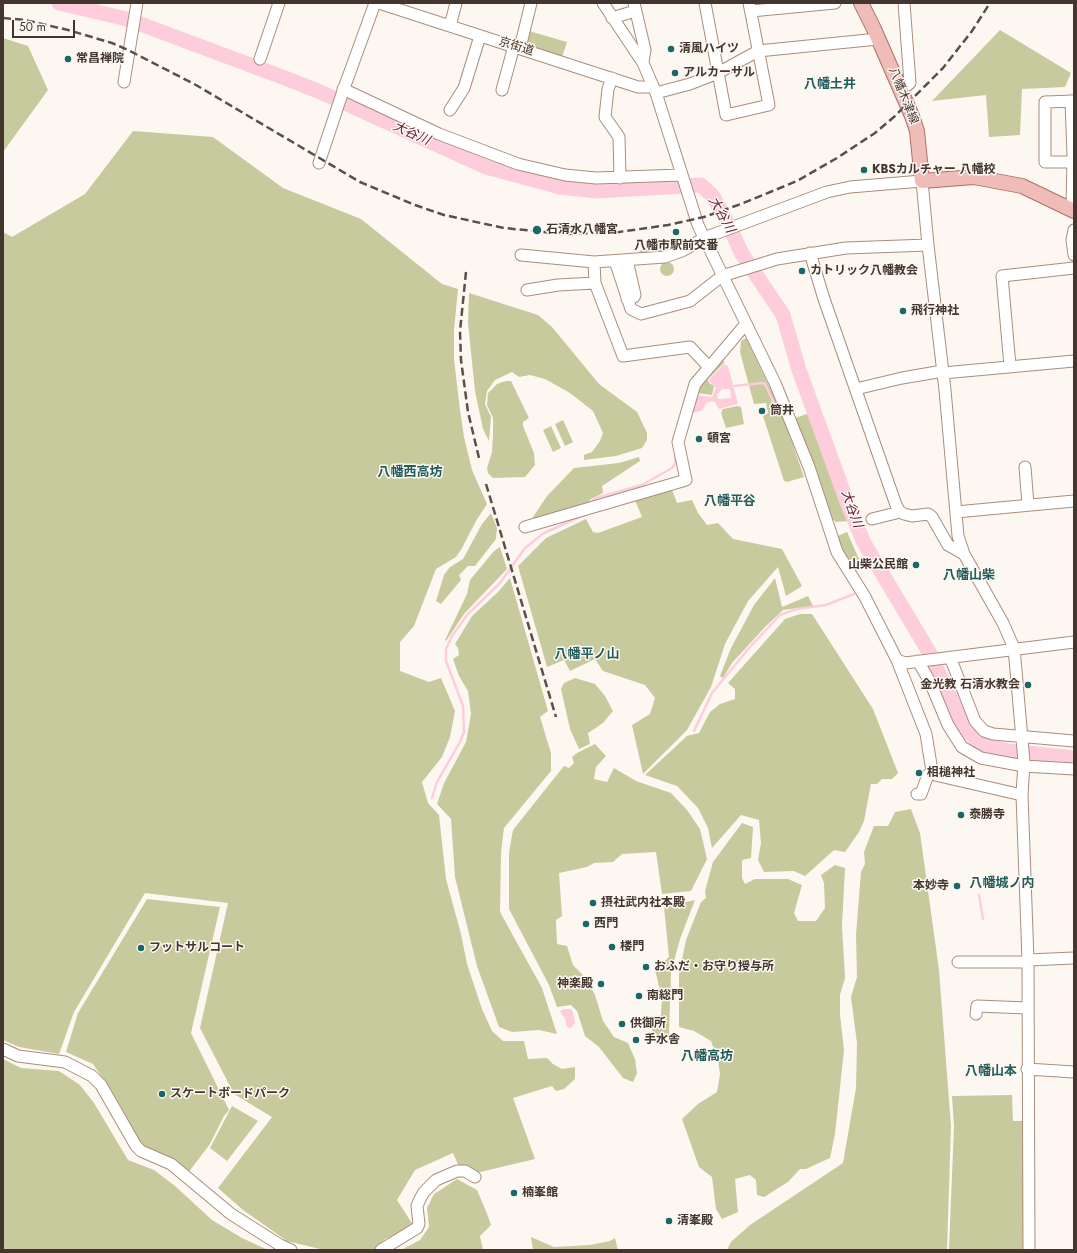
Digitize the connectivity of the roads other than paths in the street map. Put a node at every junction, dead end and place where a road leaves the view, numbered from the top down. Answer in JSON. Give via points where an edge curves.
{"nodes":[{"id":1,"x":279,"y":3,"type":"edge"},
{"id":2,"x":375,"y":3,"type":"edge"},
{"id":3,"x":379,"y":3,"type":"edge"},
{"id":4,"x":456,"y":3,"type":"edge"},
{"id":5,"x":531,"y":3,"type":"edge"},
{"id":6,"x":604,"y":3,"type":"edge"},
{"id":7,"x":705,"y":3,"type":"edge"},
{"id":8,"x":835,"y":3,"type":"edge"},
{"id":9,"x":861,"y":3,"type":"edge"},
{"id":10,"x":904,"y":3,"type":"edge"},
{"id":11,"x":137,"y":6,"type":"edge"},
{"id":12,"x":634,"y":7,"type":"edge"},
{"id":13,"x":750,"y":7,"type":"edge"},
{"id":14,"x":612,"y":18,"type":"junction"},
{"id":15,"x":450,"y":26,"type":"junction"},
{"id":16,"x":480,"y":36,"type":"junction"},
{"id":17,"x":878,"y":39,"type":"junction"},
{"id":18,"x":517,"y":47,"type":"junction"},
{"id":19,"x":758,"y":51,"type":"junction"},
{"id":20,"x":260,"y":60,"type":"dead end"},
{"id":21,"x":643,"y":63,"type":"junction"},
{"id":22,"x":718,"y":73,"type":"junction"},
{"id":23,"x":612,"y":78,"type":"junction"},
{"id":24,"x":124,"y":82,"type":"dead end"},
{"id":25,"x":343,"y":90,"type":"junction"},
{"id":26,"x":502,"y":90,"type":"dead end"},
{"id":27,"x":655,"y":90,"type":"junction"},
{"id":28,"x":901,"y":90,"type":"junction"},
{"id":29,"x":1073,"y":101,"type":"edge"},
{"id":30,"x":450,"y":110,"type":"dead end"},
{"id":31,"x":1074,"y":157,"type":"edge"},
{"id":32,"x":319,"y":162,"type":"dead end"},
{"id":33,"x":681,"y":177,"type":"junction"},
{"id":34,"x":620,"y":178,"type":"junction"},
{"id":35,"x":922,"y":181,"type":"junction"},
{"id":36,"x":1073,"y":211,"type":"edge"},
{"id":37,"x":1074,"y":230,"type":"edge"},
{"id":38,"x":704,"y":238,"type":"junction"},
{"id":39,"x":928,"y":245,"type":"junction"},
{"id":40,"x":810,"y":253,"type":"junction"},
{"id":41,"x":522,"y":255,"type":"dead end"},
{"id":42,"x":1074,"y":255,"type":"edge"},
{"id":43,"x":627,"y":260,"type":"junction"},
{"id":44,"x":615,"y":261,"type":"junction"},
{"id":45,"x":594,"y":262,"type":"junction"},
{"id":46,"x":1074,"y":268,"type":"edge"},
{"id":47,"x":722,"y":276,"type":"junction"},
{"id":48,"x":595,"y":283,"type":"junction"},
{"id":49,"x":527,"y":290,"type":"dead end"},
{"id":50,"x":628,"y":299,"type":"junction"},
{"id":51,"x":745,"y":325,"type":"junction"},
{"id":52,"x":1074,"y":361,"type":"edge"},
{"id":53,"x":708,"y":366,"type":"junction"},
{"id":54,"x":1010,"y":366,"type":"junction"},
{"id":55,"x":943,"y":372,"type":"junction"},
{"id":56,"x":856,"y":389,"type":"junction"},
{"id":57,"x":1025,"y":467,"type":"dead end"},
{"id":58,"x":1074,"y":501,"type":"edge"},
{"id":59,"x":1028,"y":505,"type":"junction"},
{"id":60,"x":900,"y":512,"type":"junction"},
{"id":61,"x":956,"y":512,"type":"junction"},
{"id":62,"x":872,"y":519,"type":"dead end"},
{"id":63,"x":525,"y":527,"type":"dead end"},
{"id":64,"x":964,"y":554,"type":"junction"},
{"id":65,"x":1074,"y":642,"type":"edge"},
{"id":66,"x":1014,"y":648,"type":"junction"},
{"id":67,"x":948,"y":657,"type":"junction"},
{"id":68,"x":897,"y":660,"type":"junction"},
{"id":69,"x":920,"y":661,"type":"junction"},
{"id":70,"x":1021,"y":738,"type":"junction"},
{"id":71,"x":1074,"y":741,"type":"edge"},
{"id":72,"x":1024,"y":764,"type":"junction"},
{"id":73,"x":1074,"y":769,"type":"edge"},
{"id":74,"x":932,"y":771,"type":"junction"},
{"id":75,"x":917,"y":794,"type":"dead end"},
{"id":76,"x":1022,"y":795,"type":"junction"},
{"id":77,"x":1074,"y":958,"type":"edge"},
{"id":78,"x":1028,"y":961,"type":"junction"},
{"id":79,"x":958,"y":962,"type":"dead end"},
{"id":80,"x":1027,"y":1008,"type":"junction"},
{"id":81,"x":976,"y":1014,"type":"dead end"},
{"id":82,"x":3,"y":1049,"type":"edge"},
{"id":83,"x":1027,"y":1069,"type":"junction"},
{"id":84,"x":1074,"y":1072,"type":"edge"},
{"id":85,"x":475,"y":1177,"type":"dead end"},
{"id":86,"x":291,"y":1250,"type":"edge"},
{"id":87,"x":381,"y":1250,"type":"edge"},
{"id":88,"x":1029,"y":1250,"type":"edge"}],
"edges":[{"from":1,"to":20,"type":"street"},
{"from":2,"to":25,"type":"street"},
{"from":3,"to":15,"type":"street","name":"京街道"},
{"from":4,"to":15,"type":"street"},
{"from":5,"to":18,"type":"street"},
{"from":6,"to":14,"type":"street"},
{"from":7,"to":22,"type":"street"},
{"from":8,"to":13,"type":"street"},
{"from":9,"to":17,"type":"main road","name":"八幡木津線"},
{"from":10,"to":28,"type":"street","via":[[910,83]]},
{"from":11,"to":24,"type":"street"},
{"from":12,"to":14,"type":"street"},
{"from":12,"to":21,"type":"street","via":[[645,50]]},
{"from":13,"to":19,"type":"street"},
{"from":14,"to":21,"type":"street"},
{"from":15,"to":16,"type":"street","name":"京街道"},
{"from":16,"to":18,"type":"street","name":"京街道"},
{"from":16,"to":30,"type":"street","via":[[464,88]]},
{"from":17,"to":19,"type":"street"},
{"from":17,"to":28,"type":"main road","name":"八幡木津線"},
{"from":18,"to":23,"type":"street","name":"京街道"},
{"from":18,"to":26,"type":"street"},
{"from":19,"to":22,"type":"street"},
{"from":19,"to":22,"type":"street","via":[[769,105],[726,115]]},
{"from":21,"to":27,"type":"street"},
{"from":22,"to":27,"type":"street","via":[[690,84]]},
{"from":23,"to":27,"type":"street","name":"京街道"},
{"from":23,"to":34,"type":"street","via":[[605,117],[619,137]]},
{"from":25,"to":32,"type":"street"},
{"from":25,"to":34,"type":"street","via":[[439,134],[518,164],[565,175]]},
{"from":27,"to":33,"type":"street"},
{"from":28,"to":35,"type":"main road","name":"八幡木津線","via":[[917,131]]},
{"from":29,"to":31,"type":"street"},
{"from":29,"to":31,"type":"street","via":[[1045,102],[1046,162]]},
{"from":31,"to":36,"type":"street"},
{"from":33,"to":34,"type":"street"},
{"from":33,"to":38,"type":"street"},
{"from":35,"to":36,"type":"main road","via":[[974,177],[1022,186]]},
{"from":35,"to":38,"type":"street","via":[[850,186],[826,192]]},
{"from":35,"to":39,"type":"street"},
{"from":37,"to":42,"type":"street"},
{"from":38,"to":43,"type":"street","via":[[684,250],[665,257]]},
{"from":38,"to":47,"type":"street"},
{"from":39,"to":40,"type":"street","via":[[871,246]]},
{"from":39,"to":55,"type":"street"},
{"from":40,"to":47,"type":"street","via":[[767,262]]},
{"from":40,"to":56,"type":"street"},
{"from":41,"to":45,"type":"street"},
{"from":43,"to":44,"type":"street"},
{"from":43,"to":50,"type":"street","via":[[636,295]]},
{"from":44,"to":45,"type":"street"},
{"from":44,"to":50,"type":"street"},
{"from":45,"to":48,"type":"street"},
{"from":46,"to":54,"type":"street","via":[[1002,276]]},
{"from":47,"to":50,"type":"street","via":[[690,302],[641,314],[631,309]]},
{"from":47,"to":51,"type":"street"},
{"from":48,"to":49,"type":"street","via":[[558,284]]},
{"from":48,"to":53,"type":"street","via":[[623,356],[690,347]]},
{"from":51,"to":53,"type":"street"},
{"from":51,"to":68,"type":"street","via":[[775,383],[809,467],[837,552],[865,598]]},
{"from":52,"to":54,"type":"street"},
{"from":53,"to":63,"type":"street","via":[[695,384],[678,442],[686,480]]},
{"from":54,"to":55,"type":"street"},
{"from":55,"to":56,"type":"street"},
{"from":55,"to":61,"type":"street"},
{"from":56,"to":60,"type":"street"},
{"from":57,"to":59,"type":"street"},
{"from":58,"to":59,"type":"street"},
{"from":59,"to":61,"type":"street"},
{"from":60,"to":62,"type":"street"},
{"from":60,"to":64,"type":"street","via":[[912,516],[928,514],[948,545]]},
{"from":61,"to":64,"type":"street","via":[[958,536]]},
{"from":64,"to":66,"type":"street","via":[[1003,623]]},
{"from":65,"to":66,"type":"street"},
{"from":66,"to":67,"type":"street"},
{"from":66,"to":70,"type":"street"},
{"from":67,"to":69,"type":"street"},
{"from":67,"to":70,"type":"street","via":[[975,721],[984,731]]},
{"from":68,"to":69,"type":"street","via":[[905,663]]},
{"from":68,"to":74,"type":"street","via":[[926,734]]},
{"from":69,"to":72,"type":"street","via":[[948,725],[962,747],[981,758]]},
{"from":70,"to":71,"type":"street"},
{"from":70,"to":72,"type":"street"},
{"from":72,"to":73,"type":"street"},
{"from":72,"to":76,"type":"street"},
{"from":74,"to":75,"type":"street","via":[[928,774],[921,794]]},
{"from":74,"to":76,"type":"street","via":[[934,775]]},
{"from":76,"to":78,"type":"street"},
{"from":77,"to":78,"type":"street"},
{"from":78,"to":79,"type":"street"},
{"from":78,"to":80,"type":"street"},
{"from":80,"to":81,"type":"street","via":[[977,1006]]},
{"from":80,"to":83,"type":"street"},
{"from":82,"to":86,"type":"street","via":[[18,1056],[65,1062],[92,1076],[101,1085],[141,1151],[171,1164],[231,1214],[260,1234]]},
{"from":83,"to":84,"type":"street"},
{"from":83,"to":88,"type":"street"},
{"from":85,"to":87,"type":"street","via":[[464,1171],[457,1171],[436,1180],[420,1199],[417,1228]]}]}
